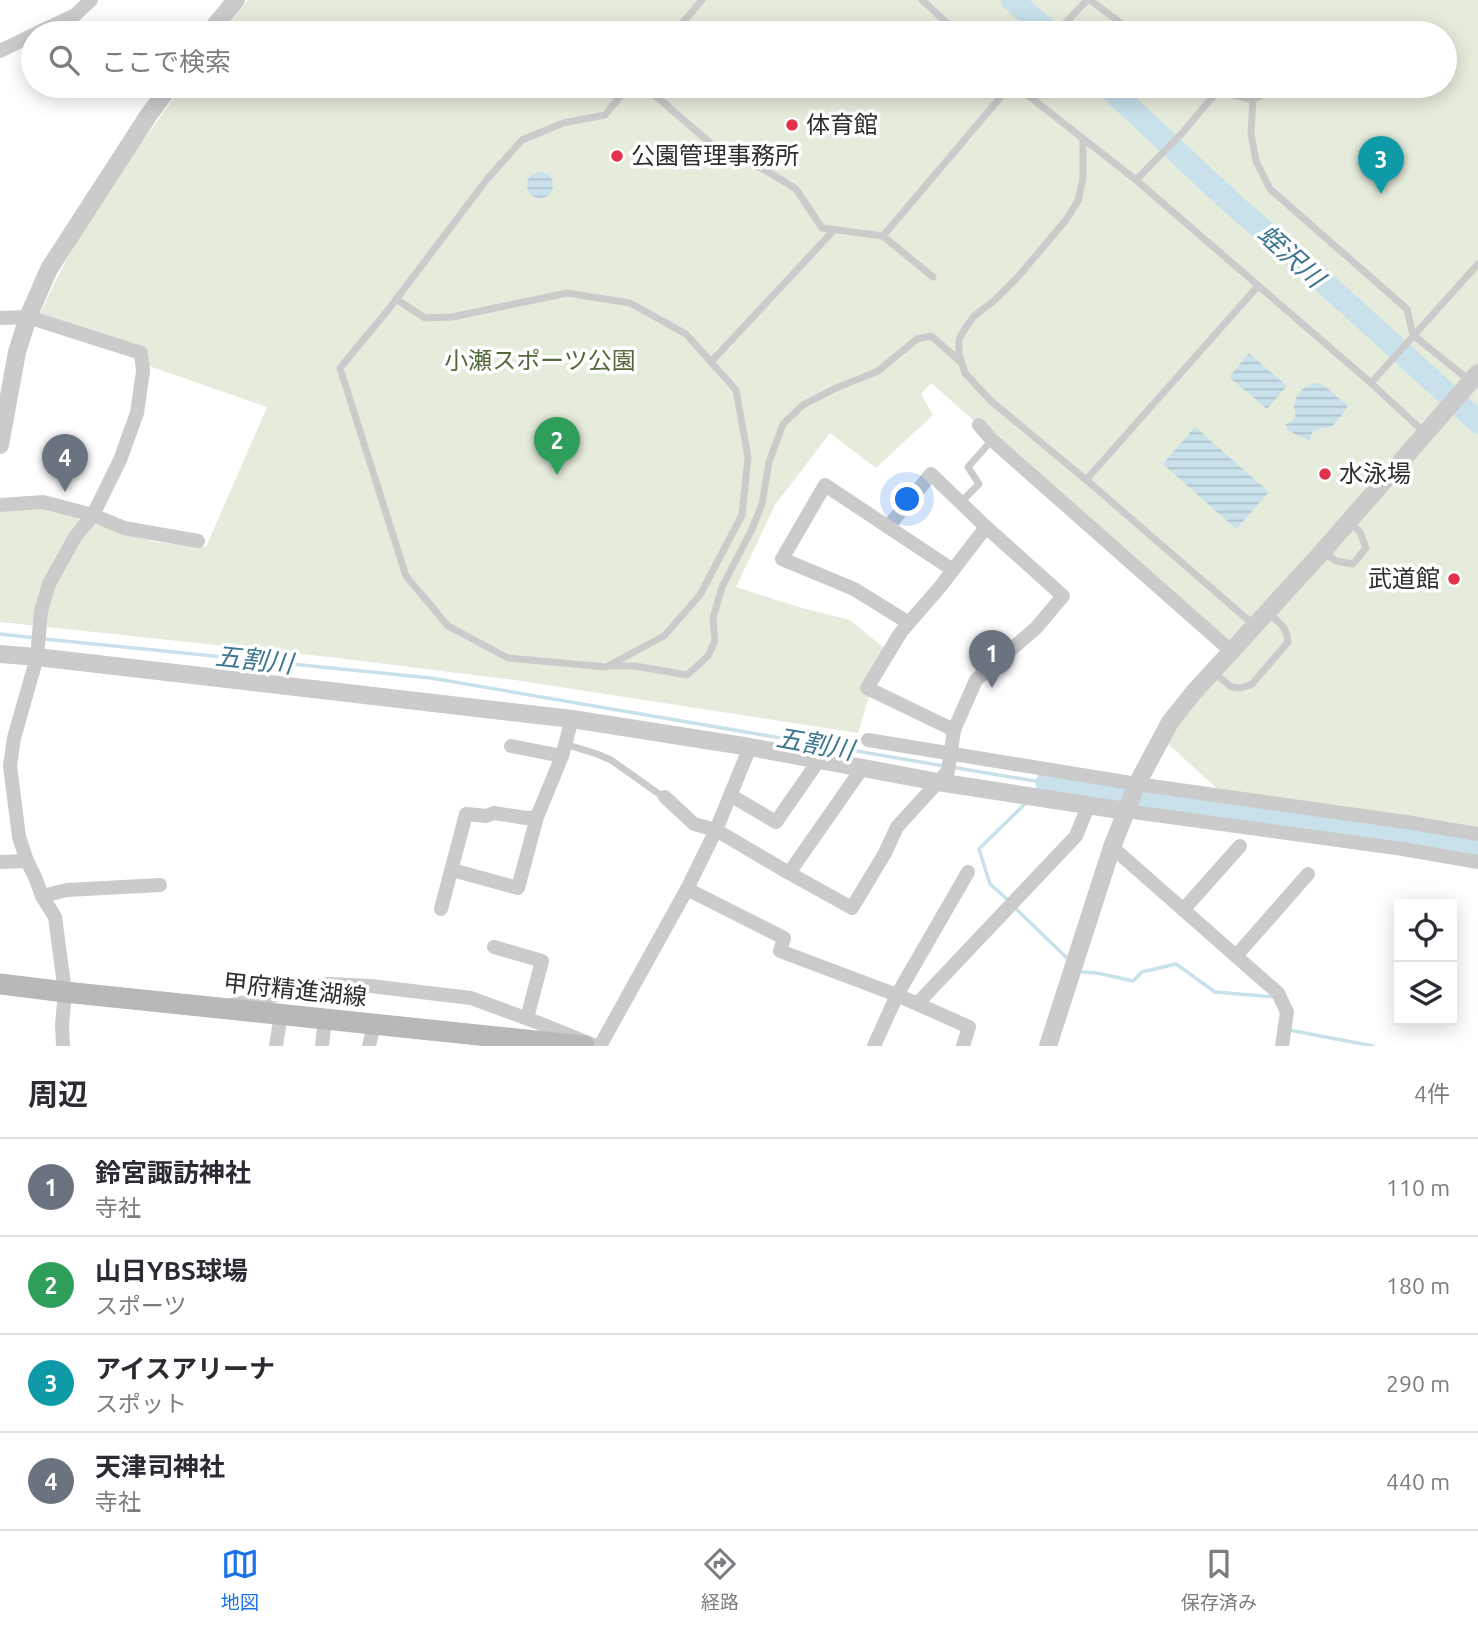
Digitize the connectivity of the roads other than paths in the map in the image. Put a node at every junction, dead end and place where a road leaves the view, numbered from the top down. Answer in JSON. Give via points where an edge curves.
{"nodes":[{"id":1,"x":91,"y":0,"type":"edge"},
{"id":2,"x":236,"y":0,"type":"edge"},
{"id":3,"x":702,"y":0,"type":"edge"},
{"id":4,"x":922,"y":0,"type":"edge"},
{"id":5,"x":1089,"y":0,"type":"edge"},
{"id":6,"x":62,"y":21,"type":"edge"},
{"id":7,"x":219,"y":21,"type":"edge"},
{"id":8,"x":684,"y":21,"type":"edge"},
{"id":9,"x":945,"y":21,"type":"edge"},
{"id":10,"x":1067,"y":21,"type":"edge"},
{"id":11,"x":1118,"y":21,"type":"edge"},
{"id":12,"x":21,"y":41,"type":"edge"},
{"id":13,"x":0,"y":51,"type":"edge"},
{"id":14,"x":161,"y":98,"type":"edge"},
{"id":15,"x":619,"y":98,"type":"edge"},
{"id":16,"x":658,"y":98,"type":"edge"},
{"id":17,"x":1000,"y":98,"type":"edge"},
{"id":18,"x":1031,"y":98,"type":"edge"},
{"id":19,"x":1209,"y":98,"type":"edge"},
{"id":20,"x":1246,"y":98,"type":"edge"},
{"id":21,"x":1257,"y":98,"type":"edge"},
{"id":22,"x":1254,"y":100,"type":"junction"},
{"id":23,"x":1083,"y":139,"type":"junction"},
{"id":24,"x":1136,"y":180,"type":"junction"},
{"id":25,"x":834,"y":230,"type":"junction"},
{"id":26,"x":883,"y":236,"type":"junction"},
{"id":27,"x":1478,"y":264,"type":"edge"},
{"id":28,"x":933,"y":277,"type":"dead end"},
{"id":29,"x":1258,"y":286,"type":"junction"},
{"id":30,"x":396,"y":299,"type":"junction"},
{"id":31,"x":27,"y":317,"type":"junction"},
{"id":32,"x":0,"y":318,"type":"edge"},
{"id":33,"x":1413,"y":335,"type":"junction"},
{"id":34,"x":711,"y":362,"type":"junction"},
{"id":35,"x":962,"y":363,"type":"junction"},
{"id":36,"x":1371,"y":383,"type":"junction"},
{"id":37,"x":1473,"y":383,"type":"edge"},
{"id":38,"x":979,"y":425,"type":"dead end"},
{"id":39,"x":1425,"y":433,"type":"junction"},
{"id":40,"x":992,"y":440,"type":"junction"},
{"id":41,"x":0,"y":445,"type":"edge"},
{"id":42,"x":1086,"y":480,"type":"junction"},
{"id":43,"x":960,"y":503,"type":"junction"},
{"id":44,"x":0,"y":505,"type":"edge"},
{"id":45,"x":93,"y":514,"type":"junction"},
{"id":46,"x":1348,"y":521,"type":"junction"},
{"id":47,"x":888,"y":527,"type":"junction"},
{"id":48,"x":986,"y":527,"type":"junction"},
{"id":49,"x":198,"y":541,"type":"dead end"},
{"id":50,"x":1323,"y":551,"type":"junction"},
{"id":51,"x":953,"y":570,"type":"junction"},
{"id":52,"x":1261,"y":618,"type":"junction"},
{"id":53,"x":909,"y":623,"type":"junction"},
{"id":54,"x":38,"y":647,"type":"junction"},
{"id":55,"x":1231,"y":651,"type":"junction"},
{"id":56,"x":0,"y":654,"type":"edge"},
{"id":57,"x":606,"y":667,"type":"junction"},
{"id":58,"x":1213,"y":672,"type":"junction"},
{"id":59,"x":572,"y":719,"type":"junction"},
{"id":60,"x":954,"y":730,"type":"junction"},
{"id":61,"x":868,"y":740,"type":"dead end"},
{"id":62,"x":510,"y":746,"type":"dead end"},
{"id":63,"x":750,"y":747,"type":"junction"},
{"id":64,"x":563,"y":750,"type":"junction"},
{"id":65,"x":819,"y":760,"type":"junction"},
{"id":66,"x":947,"y":766,"type":"junction"},
{"id":67,"x":863,"y":767,"type":"junction"},
{"id":68,"x":6,"y":778,"type":"edge"},
{"id":69,"x":730,"y":795,"type":"junction"},
{"id":70,"x":665,"y":797,"type":"joint"},
{"id":71,"x":1132,"y":797,"type":"junction"},
{"id":72,"x":1089,"y":804,"type":"junction"},
{"id":73,"x":537,"y":817,"type":"junction"},
{"id":74,"x":1406,"y":822,"type":"junction"},
{"id":75,"x":716,"y":830,"type":"junction"},
{"id":76,"x":1478,"y":834,"type":"edge"},
{"id":77,"x":1240,"y":846,"type":"dead end"},
{"id":78,"x":1112,"y":847,"type":"junction"},
{"id":79,"x":1403,"y":849,"type":"junction"},
{"id":80,"x":27,"y":861,"type":"junction"},
{"id":81,"x":0,"y":862,"type":"edge"},
{"id":82,"x":1478,"y":862,"type":"edge"},
{"id":83,"x":452,"y":870,"type":"junction"},
{"id":84,"x":968,"y":872,"type":"dead end"},
{"id":85,"x":789,"y":873,"type":"junction"},
{"id":86,"x":1308,"y":874,"type":"dead end"},
{"id":87,"x":160,"y":885,"type":"dead end"},
{"id":88,"x":687,"y":889,"type":"junction"},
{"id":89,"x":42,"y":896,"type":"junction"},
{"id":90,"x":442,"y":909,"type":"dead end"},
{"id":91,"x":1183,"y":910,"type":"junction"},
{"id":92,"x":494,"y":947,"type":"dead end"},
{"id":93,"x":1236,"y":956,"type":"junction"},
{"id":94,"x":0,"y":984,"type":"edge"},
{"id":95,"x":65,"y":992,"type":"junction"},
{"id":96,"x":897,"y":995,"type":"junction"},
{"id":97,"x":917,"y":1003,"type":"junction"},
{"id":98,"x":216,"y":1008,"type":"junction"},
{"id":99,"x":281,"y":1014,"type":"junction"},
{"id":100,"x":527,"y":1018,"type":"junction"},
{"id":101,"x":325,"y":1019,"type":"junction"},
{"id":102,"x":371,"y":1035,"type":"edge"},
{"id":103,"x":1283,"y":1039,"type":"edge"},
{"id":104,"x":63,"y":1046,"type":"edge"},
{"id":105,"x":276,"y":1046,"type":"edge"},
{"id":106,"x":322,"y":1046,"type":"edge"},
{"id":107,"x":584,"y":1046,"type":"edge"},
{"id":108,"x":598,"y":1046,"type":"edge"},
{"id":109,"x":874,"y":1046,"type":"edge"},
{"id":110,"x":963,"y":1046,"type":"edge"},
{"id":111,"x":1048,"y":1046,"type":"edge"}],
"edges":[{"from":1,"to":6,"type":"street"},
{"from":2,"to":7,"type":"street"},
{"from":3,"to":8,"type":"lane"},
{"from":4,"to":9,"type":"lane"},
{"from":5,"to":10,"type":"lane"},
{"from":5,"to":11,"type":"lane"},
{"from":12,"to":13,"type":"street"},
{"from":14,"to":31,"type":"street","via":[[49,269]]},
{"from":15,"to":30,"type":"lane","via":[[605,115],[563,123],[522,140]]},
{"from":16,"to":25,"type":"lane","via":[[715,147],[796,188],[822,228]]},
{"from":17,"to":26,"type":"lane"},
{"from":18,"to":23,"type":"lane"},
{"from":19,"to":24,"type":"lane"},
{"from":20,"to":22,"type":"lane"},
{"from":21,"to":22,"type":"lane"},
{"from":22,"to":33,"type":"lane","via":[[1251,133],[1256,161],[1270,189],[1407,309]]},
{"from":23,"to":24,"type":"lane"},
{"from":23,"to":35,"type":"lane","via":[[1078,201],[1017,278],[974,316],[959,339]]},
{"from":24,"to":29,"type":"lane"},
{"from":25,"to":26,"type":"lane"},
{"from":25,"to":34,"type":"lane"},
{"from":26,"to":28,"type":"lane"},
{"from":27,"to":33,"type":"lane"},
{"from":29,"to":36,"type":"lane"},
{"from":29,"to":42,"type":"lane"},
{"from":30,"to":34,"type":"lane","via":[[425,318],[452,317],[567,293],[631,303],[686,334]]},
{"from":30,"to":57,"type":"lane","via":[[340,368],[406,576],[448,626],[508,658]]},
{"from":31,"to":32,"type":"street"},
{"from":31,"to":41,"type":"street"},
{"from":31,"to":45,"type":"street","via":[[141,353],[137,413]]},
{"from":33,"to":36,"type":"lane"},
{"from":33,"to":37,"type":"lane"},
{"from":34,"to":57,"type":"lane","via":[[736,390],[748,457],[742,515],[700,595],[664,636]]},
{"from":35,"to":42,"type":"lane","via":[[965,373],[991,401]]},
{"from":35,"to":57,"type":"lane","via":[[932,336],[917,339],[878,371],[803,405],[783,424],[769,462],[762,504],[722,587],[713,618],[715,641],[708,656],[687,675],[635,666]]},
{"from":36,"to":39,"type":"lane"},
{"from":37,"to":39,"type":"street"},
{"from":38,"to":40,"type":"street"},
{"from":39,"to":46,"type":"street"},
{"from":40,"to":43,"type":"lane","via":[[968,467],[979,484]]},
{"from":40,"to":55,"type":"street"},
{"from":42,"to":52,"type":"lane"},
{"from":43,"to":47,"type":"street","via":[[931,474]]},
{"from":43,"to":48,"type":"street"},
{"from":44,"to":45,"type":"street","via":[[43,502]]},
{"from":45,"to":49,"type":"street","via":[[124,528]]},
{"from":45,"to":54,"type":"street","via":[[49,584]]},
{"from":46,"to":50,"type":"street"},
{"from":46,"to":50,"type":"lane","via":[[1360,532],[1366,548],[1353,564],[1336,561]]},
{"from":47,"to":51,"type":"street"},
{"from":47,"to":53,"type":"street","via":[[824,485],[782,559],[854,589]]},
{"from":48,"to":51,"type":"street"},
{"from":48,"to":60,"type":"street","via":[[1063,596],[1036,628],[976,681]]},
{"from":50,"to":52,"type":"street"},
{"from":51,"to":53,"type":"street"},
{"from":52,"to":55,"type":"street"},
{"from":52,"to":58,"type":"lane","via":[[1283,625],[1288,642],[1252,684],[1231,687]]},
{"from":53,"to":60,"type":"street","via":[[867,688]]},
{"from":54,"to":56,"type":"street"},
{"from":54,"to":59,"type":"street"},
{"from":54,"to":68,"type":"street"},
{"from":55,"to":58,"type":"street"},
{"from":58,"to":71,"type":"street","via":[[1170,722]]},
{"from":59,"to":63,"type":"street"},
{"from":59,"to":64,"type":"street"},
{"from":60,"to":66,"type":"street"},
{"from":61,"to":66,"type":"street"},
{"from":62,"to":64,"type":"street"},
{"from":63,"to":65,"type":"street"},
{"from":63,"to":69,"type":"street"},
{"from":64,"to":70,"type":"lane","via":[[611,760]]},
{"from":64,"to":73,"type":"street"},
{"from":65,"to":67,"type":"street"},
{"from":65,"to":69,"type":"street","via":[[776,822]]},
{"from":66,"to":67,"type":"street"},
{"from":66,"to":71,"type":"street"},
{"from":66,"to":72,"type":"street","via":[[1024,795]]},
{"from":66,"to":85,"type":"street","via":[[897,827],[852,908]]},
{"from":67,"to":85,"type":"street"},
{"from":68,"to":80,"type":"street"},
{"from":69,"to":75,"type":"street"},
{"from":70,"to":75,"type":"street","via":[[694,824]]},
{"from":71,"to":72,"type":"street"},
{"from":71,"to":74,"type":"street"},
{"from":71,"to":78,"type":"street"},
{"from":71,"to":79,"type":"street"},
{"from":72,"to":97,"type":"street","via":[[1076,836]]},
{"from":73,"to":83,"type":"street","via":[[466,814]]},
{"from":73,"to":83,"type":"street","via":[[518,888]]},
{"from":74,"to":76,"type":"street"},
{"from":74,"to":79,"type":"street"},
{"from":75,"to":85,"type":"street"},
{"from":75,"to":88,"type":"street"},
{"from":77,"to":91,"type":"street"},
{"from":78,"to":91,"type":"street"},
{"from":78,"to":111,"type":"street"},
{"from":79,"to":82,"type":"street"},
{"from":80,"to":81,"type":"street"},
{"from":80,"to":89,"type":"street"},
{"from":83,"to":90,"type":"street"},
{"from":84,"to":96,"type":"street"},
{"from":86,"to":93,"type":"street"},
{"from":87,"to":89,"type":"street","via":[[67,890]]},
{"from":88,"to":96,"type":"street","via":[[784,938],[780,951]]},
{"from":88,"to":108,"type":"street"},
{"from":89,"to":95,"type":"street","via":[[55,917]]},
{"from":91,"to":93,"type":"street"},
{"from":92,"to":100,"type":"street","via":[[542,961]]},
{"from":93,"to":103,"type":"street","via":[[1278,993],[1287,1012]]},
{"from":94,"to":95,"type":"main road","name":"甲府精進湖線"},
{"from":95,"to":98,"type":"main road","name":"甲府精進湖線"},
{"from":95,"to":104,"type":"street"},
{"from":96,"to":97,"type":"street"},
{"from":96,"to":109,"type":"street"},
{"from":97,"to":110,"type":"street","via":[[969,1027]]},
{"from":98,"to":99,"type":"main road","name":"甲府精進湖線"},
{"from":98,"to":100,"type":"street","via":[[328,984],[471,998]]},
{"from":99,"to":101,"type":"main road","name":"甲府精進湖線"},
{"from":99,"to":105,"type":"street"},
{"from":100,"to":108,"type":"street"},
{"from":101,"to":102,"type":"main road","name":"甲府精進湖線"},
{"from":101,"to":106,"type":"street"},
{"from":102,"to":107,"type":"main road","name":"甲府精進湖線"}]}
